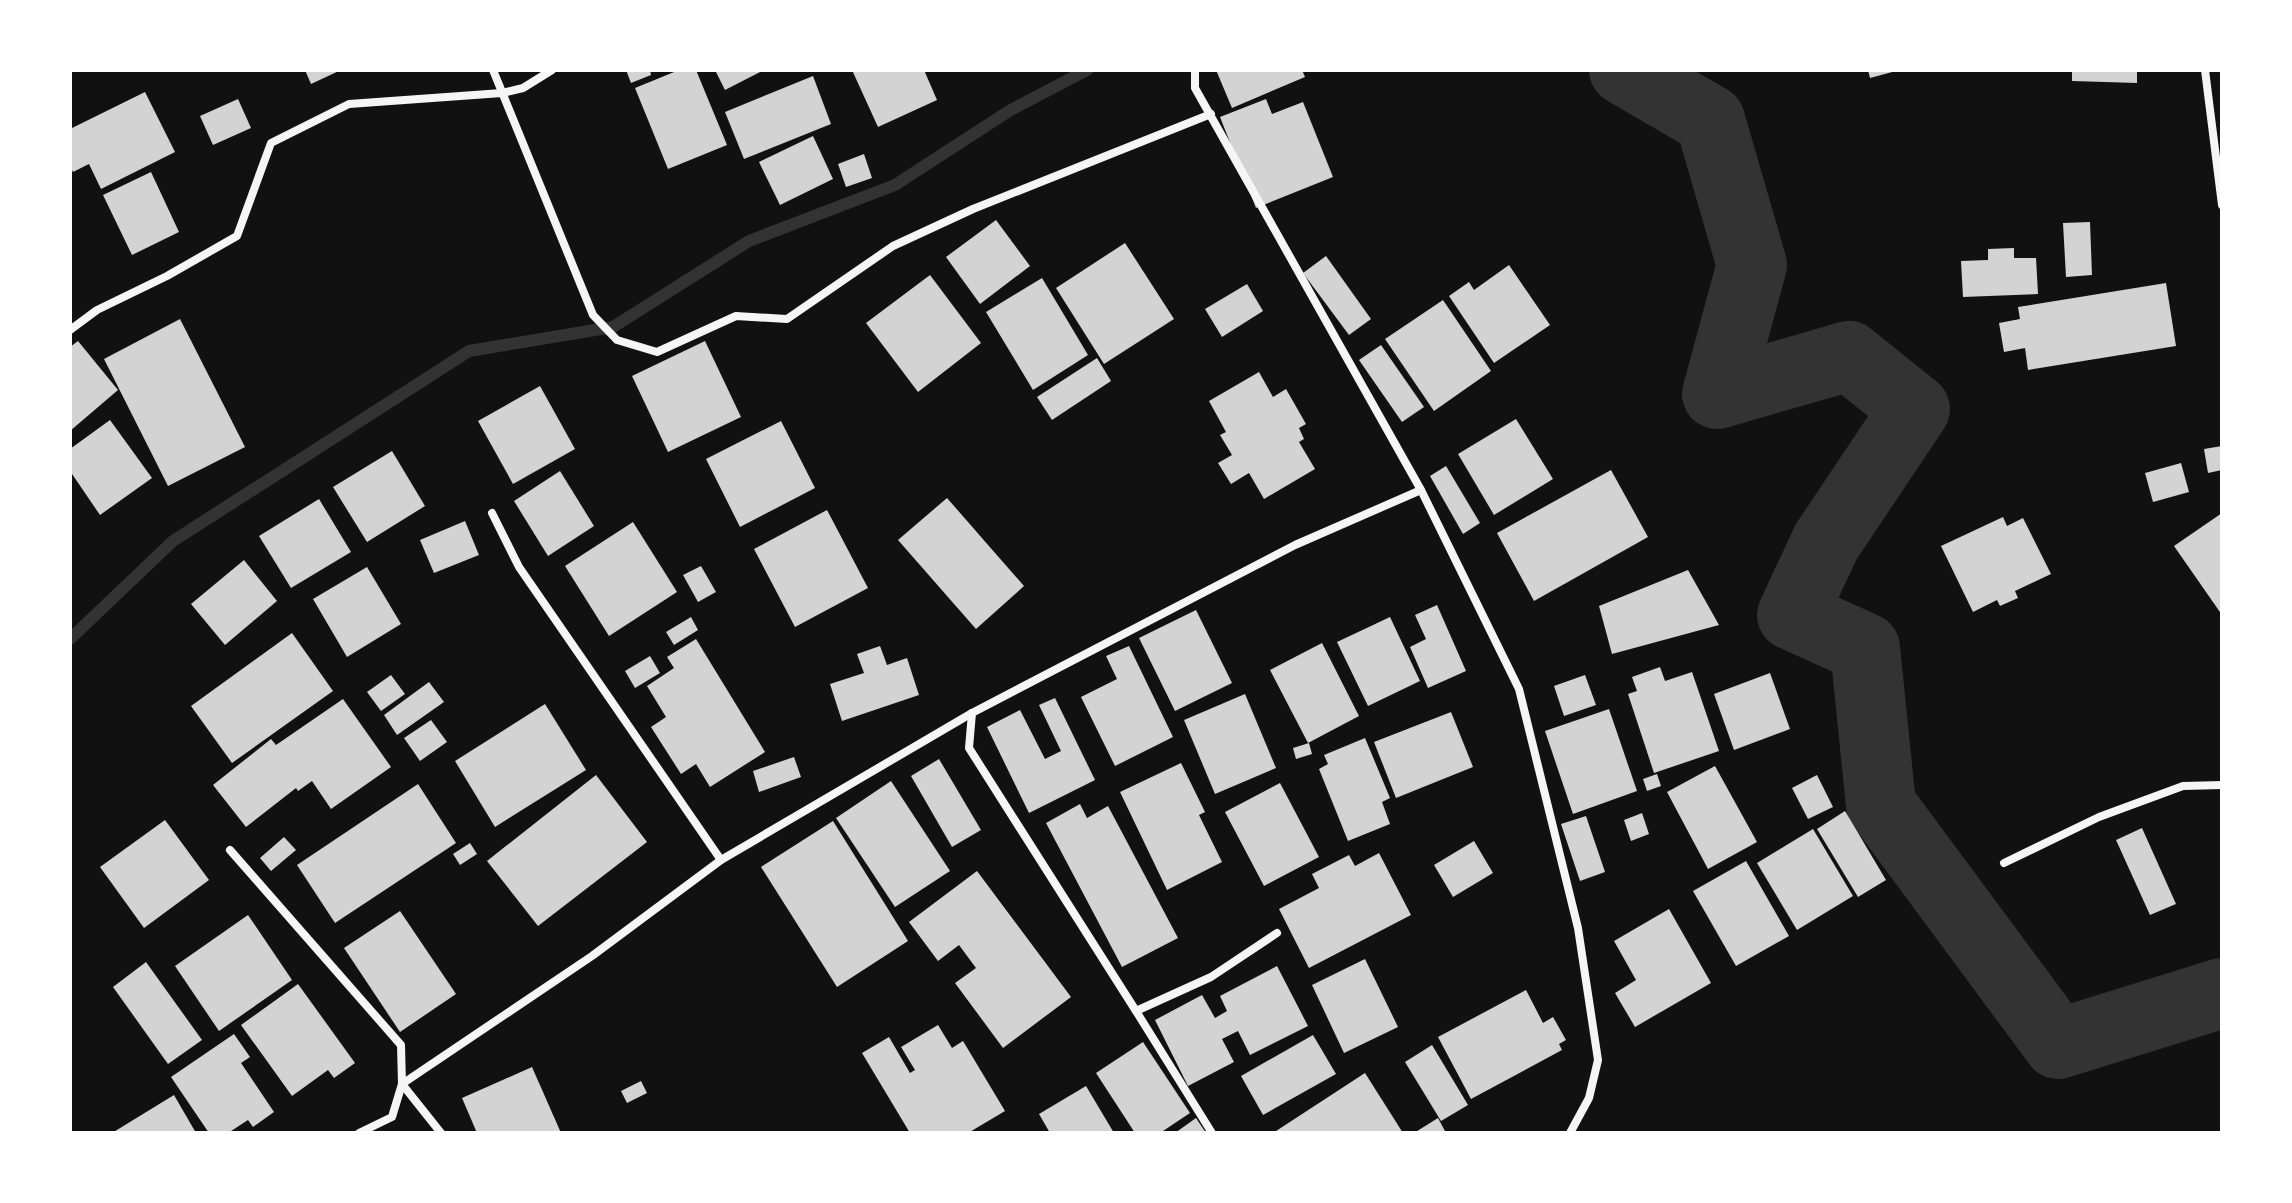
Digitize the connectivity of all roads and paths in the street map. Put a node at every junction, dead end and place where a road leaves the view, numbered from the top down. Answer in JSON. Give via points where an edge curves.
{"nodes":[{"id":1,"x":493,"y":70,"type":"edge"},
{"id":2,"x":552,"y":70,"type":"edge"},
{"id":3,"x":1195,"y":70,"type":"edge"},
{"id":4,"x":2205,"y":70,"type":"edge"},
{"id":5,"x":502,"y":93,"type":"junction"},
{"id":6,"x":1211,"y":114,"type":"junction"},
{"id":7,"x":2222,"y":205,"type":"edge"},
{"id":8,"x":70,"y":330,"type":"edge"},
{"id":9,"x":1421,"y":490,"type":"junction"},
{"id":10,"x":492,"y":513,"type":"dead end"},
{"id":11,"x":972,"y":713,"type":"junction"},
{"id":12,"x":2222,"y":785,"type":"edge"},
{"id":13,"x":230,"y":850,"type":"dead end"},
{"id":14,"x":721,"y":860,"type":"junction"},
{"id":15,"x":2004,"y":863,"type":"dead end"},
{"id":16,"x":1277,"y":933,"type":"dead end"},
{"id":17,"x":1136,"y":1011,"type":"junction"},
{"id":18,"x":402,"y":1084,"type":"junction"},
{"id":19,"x":359,"y":1133,"type":"edge"},
{"id":20,"x":441,"y":1133,"type":"edge"},
{"id":21,"x":1212,"y":1133,"type":"edge"},
{"id":22,"x":1570,"y":1133,"type":"edge"}],
"edges":[{"from":1,"to":5,"type":"street"},
{"from":2,"to":5,"type":"street","via":[[523,88]]},
{"from":3,"to":6,"type":"street","via":[[1195,88]]},
{"from":4,"to":7,"type":"street"},
{"from":5,"to":6,"type":"street","via":[[593,315],[617,340],[657,352],[736,316],[787,319],[893,246]]},
{"from":5,"to":8,"type":"street","via":[[349,104],[271,143],[237,236],[97,310]]},
{"from":6,"to":9,"type":"street"},
{"from":9,"to":11,"type":"street","via":[[1295,545]]},
{"from":9,"to":22,"type":"street","via":[[1519,689],[1578,928],[1598,1060],[1589,1098]]},
{"from":10,"to":14,"type":"street","via":[[519,567]]},
{"from":11,"to":14,"type":"street"},
{"from":11,"to":17,"type":"street","via":[[969,748]]},
{"from":12,"to":15,"type":"street","via":[[2183,786],[2099,817]]},
{"from":13,"to":18,"type":"street","via":[[401,1045]]},
{"from":14,"to":18,"type":"street","via":[[592,956]]},
{"from":16,"to":17,"type":"street","via":[[1211,977]]},
{"from":17,"to":21,"type":"street"},
{"from":18,"to":19,"type":"street","via":[[392,1117]]},
{"from":18,"to":20,"type":"street"}]}
